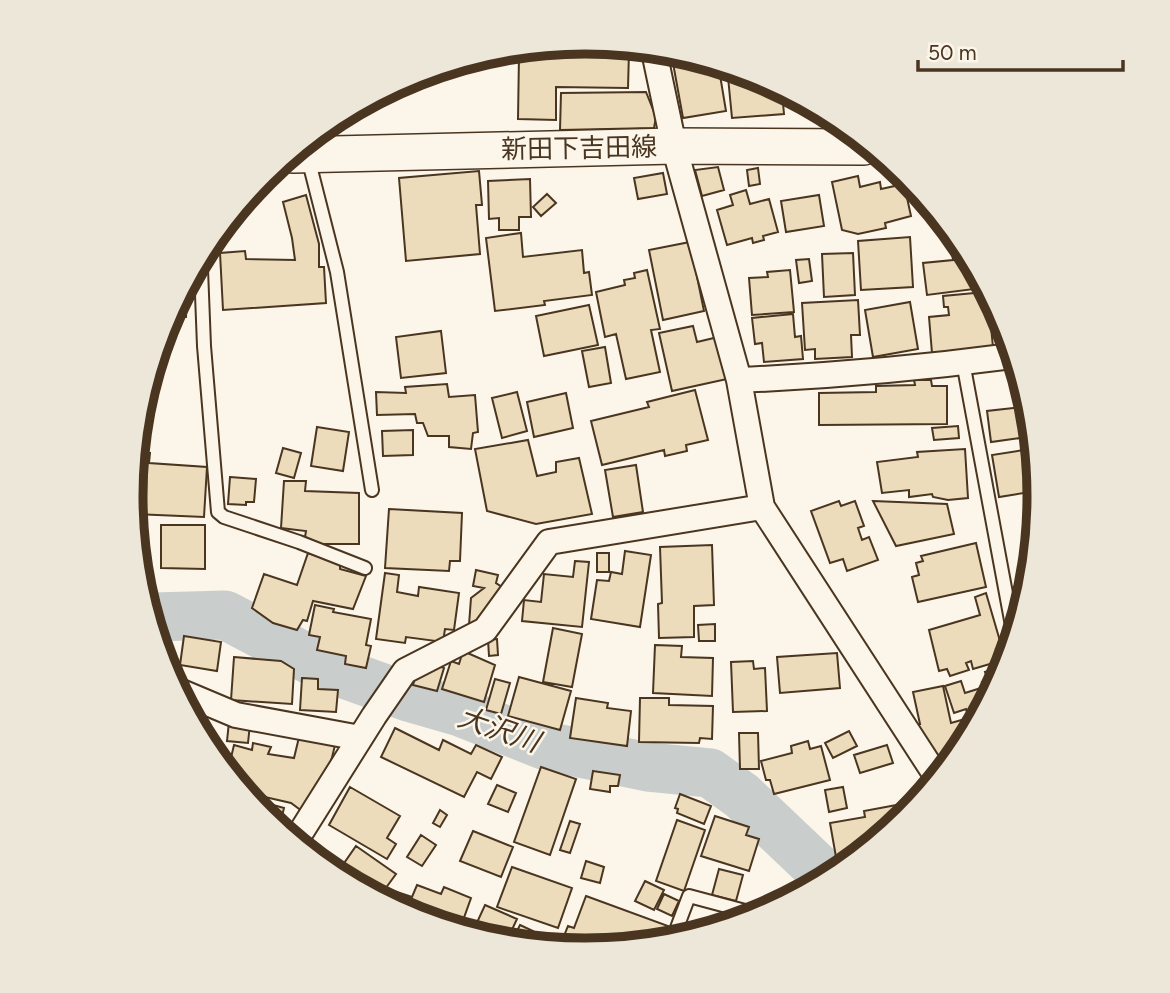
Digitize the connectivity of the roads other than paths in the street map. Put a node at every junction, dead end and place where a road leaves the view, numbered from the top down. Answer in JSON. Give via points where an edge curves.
{"nodes":[{"id":1,"x":656,"y":60,"type":"edge"},
{"id":2,"x":674,"y":146,"type":"junction"},
{"id":3,"x":855,"y":147,"type":"edge"},
{"id":4,"x":308,"y":152,"type":"edge"},
{"id":5,"x":304,"y":155,"type":"edge"},
{"id":6,"x":201,"y":276,"type":"edge"},
{"id":7,"x":1005,"y":357,"type":"edge"},
{"id":8,"x":963,"y":362,"type":"junction"},
{"id":9,"x":738,"y":380,"type":"junction"},
{"id":10,"x":372,"y":490,"type":"dead end"},
{"id":11,"x":762,"y":507,"type":"junction"},
{"id":12,"x":365,"y":568,"type":"dead end"},
{"id":13,"x":1010,"y":617,"type":"edge"},
{"id":14,"x":190,"y":696,"type":"edge"},
{"id":15,"x":360,"y":737,"type":"junction"},
{"id":16,"x":933,"y":770,"type":"edge"},
{"id":17,"x":300,"y":834,"type":"edge"},
{"id":18,"x":741,"y":910,"type":"edge"},
{"id":19,"x":677,"y":929,"type":"edge"}],
"edges":[{"from":1,"to":2,"type":"street"},
{"from":2,"to":3,"type":"main road","name":"新田下吉田線"},
{"from":2,"to":4,"type":"main road","name":"新田下吉田線"},
{"from":2,"to":9,"type":"street"},
{"from":5,"to":10,"type":"lane","via":[[337,272]]},
{"from":6,"to":12,"type":"lane","via":[[218,512]]},
{"from":7,"to":8,"type":"street"},
{"from":8,"to":9,"type":"street"},
{"from":8,"to":13,"type":"lane"},
{"from":9,"to":11,"type":"street"},
{"from":11,"to":15,"type":"street","via":[[549,542],[485,630],[405,671]]},
{"from":11,"to":16,"type":"street"},
{"from":14,"to":15,"type":"street","via":[[236,715]]},
{"from":15,"to":17,"type":"street"},
{"from":18,"to":19,"type":"lane","via":[[689,896]]}]}
